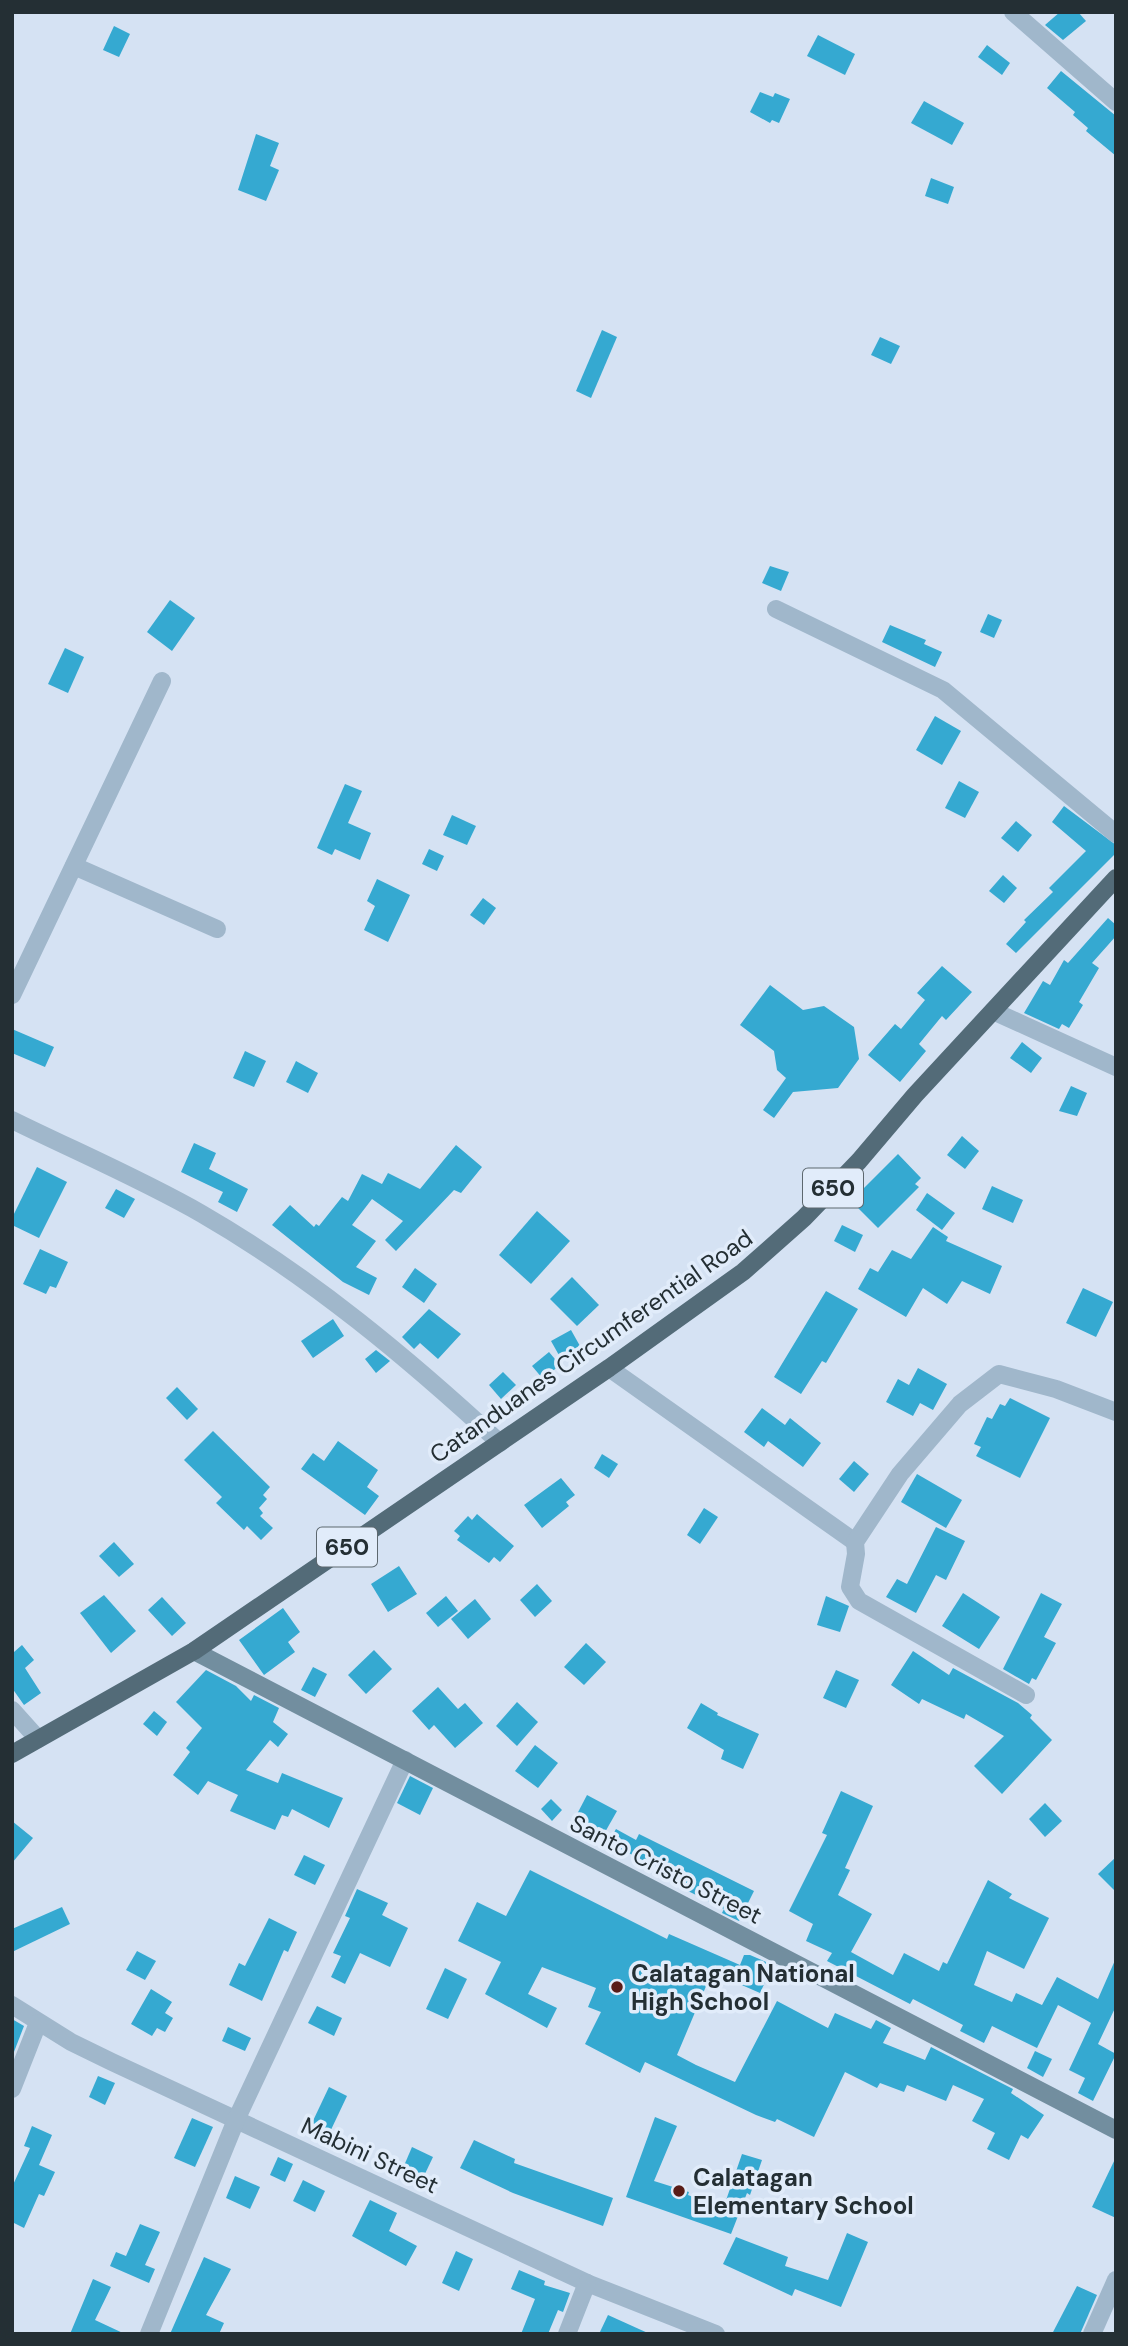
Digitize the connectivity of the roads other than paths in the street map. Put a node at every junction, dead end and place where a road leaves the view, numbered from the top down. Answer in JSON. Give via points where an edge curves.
{"nodes":[{"id":1,"x":1013,"y":12,"type":"edge"},
{"id":2,"x":1116,"y":102,"type":"edge"},
{"id":3,"x":776,"y":609,"type":"dead end"},
{"id":4,"x":162,"y":681,"type":"dead end"},
{"id":5,"x":1116,"y":834,"type":"edge"},
{"id":6,"x":74,"y":866,"type":"junction"},
{"id":7,"x":1116,"y":878,"type":"edge"},
{"id":8,"x":217,"y":929,"type":"dead end"},
{"id":9,"x":12,"y":995,"type":"edge"},
{"id":10,"x":993,"y":1010,"type":"junction"},
{"id":11,"x":1116,"y":1068,"type":"edge"},
{"id":12,"x":12,"y":1120,"type":"edge"},
{"id":13,"x":609,"y":1368,"type":"junction"},
{"id":14,"x":1116,"y":1412,"type":"edge"},
{"id":15,"x":500,"y":1443,"type":"junction"},
{"id":16,"x":855,"y":1542,"type":"junction"},
{"id":17,"x":194,"y":1651,"type":"junction"},
{"id":18,"x":1026,"y":1695,"type":"dead end"},
{"id":19,"x":12,"y":1710,"type":"edge"},
{"id":20,"x":38,"y":1739,"type":"junction"},
{"id":21,"x":12,"y":1754,"type":"edge"},
{"id":22,"x":405,"y":1760,"type":"junction"},
{"id":23,"x":12,"y":2005,"type":"edge"},
{"id":24,"x":38,"y":2023,"type":"junction"},
{"id":25,"x":12,"y":2089,"type":"edge"},
{"id":26,"x":236,"y":2120,"type":"junction"},
{"id":27,"x":1116,"y":2130,"type":"edge"},
{"id":28,"x":1116,"y":2280,"type":"edge"},
{"id":29,"x":587,"y":2283,"type":"junction"},
{"id":30,"x":149,"y":2334,"type":"edge"},
{"id":31,"x":567,"y":2334,"type":"edge"},
{"id":32,"x":716,"y":2334,"type":"edge"},
{"id":33,"x":1092,"y":2334,"type":"edge"}],
"edges":[{"from":1,"to":2,"type":"street"},
{"from":3,"to":5,"type":"street","via":[[943,690]]},
{"from":4,"to":6,"type":"street"},
{"from":6,"to":8,"type":"street"},
{"from":6,"to":9,"type":"street"},
{"from":7,"to":10,"type":"main road","name":"Catanduanes Circumferential Road","number":"650"},
{"from":10,"to":11,"type":"street"},
{"from":10,"to":13,"type":"main road","name":"Catanduanes Circumferential Road","number":"650","via":[[804,1218],[743,1272]]},
{"from":12,"to":15,"type":"street","via":[[201,1214],[291,1271],[424,1373]]},
{"from":13,"to":15,"type":"main road","name":"Catanduanes Circumferential Road","number":"650"},
{"from":13,"to":16,"type":"street"},
{"from":14,"to":16,"type":"street","via":[[999,1374],[960,1405],[926,1444]]},
{"from":15,"to":17,"type":"main road","name":"Catanduanes Circumferential Road","number":"650"},
{"from":16,"to":18,"type":"street","via":[[850,1587],[859,1601]]},
{"from":17,"to":20,"type":"main road","name":"Catanduanes Circumferential Road","number":"650"},
{"from":17,"to":22,"type":"street","name":"Santo Cristo Street"},
{"from":19,"to":20,"type":"street"},
{"from":20,"to":21,"type":"main road","name":"Catanduanes Circumferential Road","number":"650"},
{"from":22,"to":26,"type":"street"},
{"from":22,"to":27,"type":"street","name":"Santo Cristo Street"},
{"from":23,"to":24,"type":"street","name":"Mabini Street"},
{"from":24,"to":25,"type":"street"},
{"from":24,"to":26,"type":"street","name":"Mabini Street"},
{"from":26,"to":29,"type":"street","name":"Mabini Street"},
{"from":26,"to":30,"type":"street"},
{"from":28,"to":33,"type":"street"},
{"from":29,"to":31,"type":"street"},
{"from":29,"to":32,"type":"street","name":"Mabini Street"}]}
